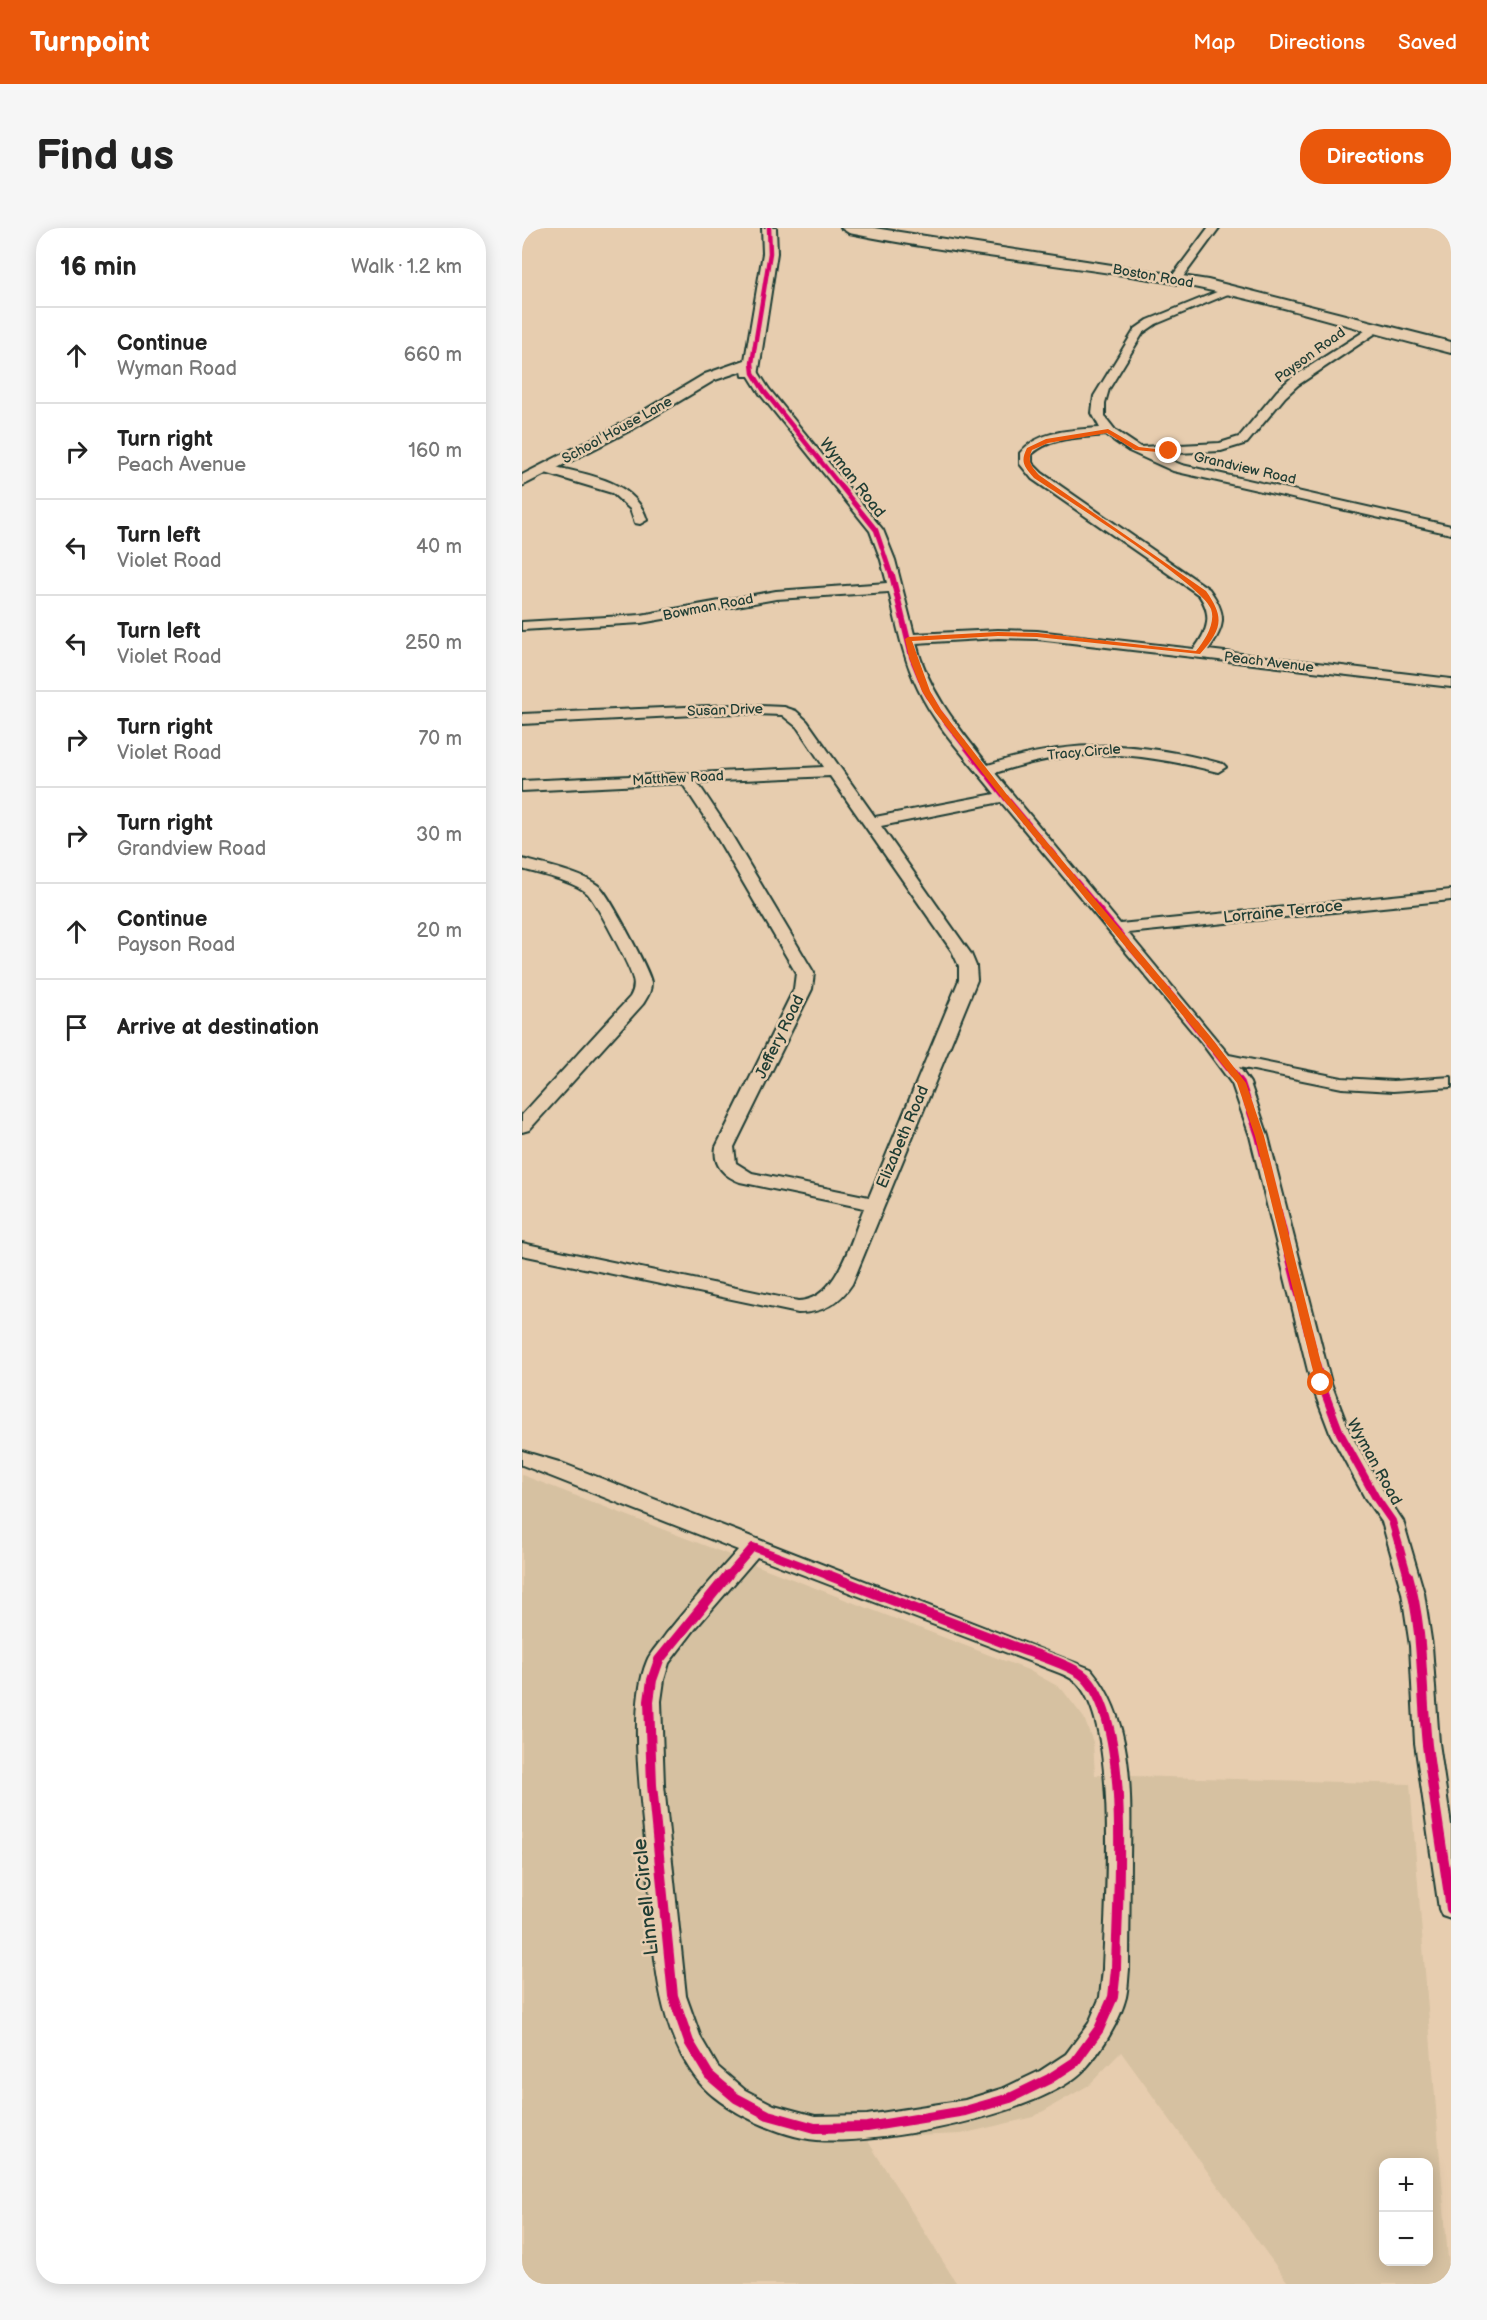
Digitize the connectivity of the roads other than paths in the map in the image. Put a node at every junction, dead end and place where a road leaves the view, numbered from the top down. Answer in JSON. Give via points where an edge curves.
{"nodes":[{"id":1,"x":769,"y":228,"type":"edge"},
{"id":2,"x":779,"y":228,"type":"edge"},
{"id":3,"x":849,"y":228,"type":"edge"},
{"id":4,"x":1214,"y":228,"type":"edge"},
{"id":5,"x":770,"y":253,"type":"junction"},
{"id":6,"x":1176,"y":279,"type":"junction"},
{"id":7,"x":1229,"y":290,"type":"junction"},
{"id":8,"x":1376,"y":329,"type":"junction"},
{"id":9,"x":1451,"y":348,"type":"edge"},
{"id":10,"x":752,"y":368,"type":"junction"},
{"id":11,"x":1108,"y":431,"type":"junction"},
{"id":12,"x":1137,"y":449,"type":"junction"},
{"id":13,"x":547,"y":469,"type":"junction"},
{"id":14,"x":522,"y":481,"type":"edge"},
{"id":15,"x":640,"y":520,"type":"dead end"},
{"id":16,"x":1451,"y":530,"type":"edge"},
{"id":17,"x":894,"y":587,"type":"junction"},
{"id":18,"x":522,"y":626,"type":"edge"},
{"id":19,"x":908,"y":639,"type":"junction"},
{"id":20,"x":1198,"y":653,"type":"junction"},
{"id":21,"x":1451,"y":683,"type":"edge"},
{"id":22,"x":522,"y":719,"type":"edge"},
{"id":23,"x":1218,"y":767,"type":"dead end"},
{"id":24,"x":834,"y":771,"type":"junction"},
{"id":25,"x":986,"y":771,"type":"junction"},
{"id":26,"x":686,"y":778,"type":"junction"},
{"id":27,"x":522,"y":786,"type":"edge"},
{"id":28,"x":1005,"y":797,"type":"junction"},
{"id":29,"x":871,"y":823,"type":"junction"},
{"id":30,"x":522,"y":864,"type":"edge"},
{"id":31,"x":1451,"y":895,"type":"edge"},
{"id":32,"x":1116,"y":929,"type":"junction"},
{"id":33,"x":1223,"y":1059,"type":"junction"},
{"id":34,"x":1451,"y":1082,"type":"edge"},
{"id":35,"x":522,"y":1126,"type":"edge"},
{"id":36,"x":875,"y":1204,"type":"junction"},
{"id":37,"x":522,"y":1249,"type":"edge"},
{"id":38,"x":522,"y":1458,"type":"edge"},
{"id":39,"x":753,"y":1547,"type":"junction"},
{"id":40,"x":1443,"y":1803,"type":"edge"},
{"id":41,"x":1451,"y":1909,"type":"edge"}],
"edges":[{"from":1,"to":5,"type":"street"},
{"from":2,"to":5,"type":"street"},
{"from":3,"to":6,"type":"main road","name":"Boston Road","via":[[977,251]]},
{"from":4,"to":6,"type":"street"},
{"from":5,"to":10,"type":"street"},
{"from":6,"to":7,"type":"main road","name":"Boston Road"},
{"from":7,"to":8,"type":"main road","name":"Boston Road"},
{"from":7,"to":11,"type":"street","via":[[1141,329],[1099,400],[1099,418]]},
{"from":8,"to":9,"type":"main road","name":"Boston Road"},
{"from":8,"to":12,"type":"street","name":"Payson Road","via":[[1294,382],[1243,440],[1188,450]]},
{"from":10,"to":13,"type":"street","name":"School House Lane","via":[[710,377]]},
{"from":10,"to":17,"type":"street","name":"Wyman Road","via":[[764,391],[871,521],[888,560]]},
{"from":11,"to":12,"type":"street","name":"Grandview Road"},
{"from":11,"to":20,"type":"street","via":[[1037,445],[1026,453],[1026,464],[1037,476],[1204,592],[1215,609],[1216,620],[1208,641]]},
{"from":12,"to":16,"type":"street","name":"Grandview Road","via":[[1165,464],[1195,473]]},
{"from":13,"to":14,"type":"street","name":"School House Lane"},
{"from":13,"to":15,"type":"street","via":[[612,487],[640,513]]},
{"from":17,"to":18,"type":"street","name":"Bowman Road","via":[[776,594],[634,620]]},
{"from":17,"to":19,"type":"street","name":"Wyman Road"},
{"from":19,"to":20,"type":"street","name":"Peach Avenue","via":[[1037,635]]},
{"from":19,"to":25,"type":"street","name":"Wyman Road","via":[[926,691]]},
{"from":20,"to":21,"type":"street","name":"Peach Avenue"},
{"from":22,"to":24,"type":"street","name":"Susan Drive","via":[[778,710],[795,717]]},
{"from":23,"to":25,"type":"street","name":"Tracy Circle","via":[[1147,750],[1108,747],[1053,753]]},
{"from":24,"to":26,"type":"street","name":"Matthew Road"},
{"from":24,"to":29,"type":"street","name":"Susan Drive"},
{"from":25,"to":28,"type":"street","name":"Wyman Road"},
{"from":26,"to":27,"type":"street","name":"Matthew Road"},
{"from":26,"to":36,"type":"street","name":"Jeffery Road","via":[[805,973],[802,990],[725,1147],[725,1163],[747,1178]]},
{"from":28,"to":29,"type":"street"},
{"from":28,"to":32,"type":"street","name":"Wyman Road"},
{"from":29,"to":36,"type":"street","name":"Elizabeth Road","via":[[957,946],[969,971]]},
{"from":30,"to":35,"type":"street","via":[[562,875],[594,890],[631,954],[642,986],[637,1000]]},
{"from":31,"to":32,"type":"street","name":"Lorraine Terrace"},
{"from":32,"to":33,"type":"street","name":"Wyman Road"},
{"from":33,"to":34,"type":"street","via":[[1342,1083],[1393,1086]]},
{"from":33,"to":40,"type":"street","name":"Wyman Road","via":[[1241,1083],[1256,1126],[1321,1383],[1340,1433],[1392,1521],[1405,1561],[1418,1623],[1427,1743]]},
{"from":36,"to":37,"type":"street","name":"Elizabeth Road","via":[[842,1284],[834,1296],[807,1307]]},
{"from":38,"to":39,"type":"street","name":"Linnell Circle"},
{"from":39,"to":39,"type":"street","name":"Linnell Circle","via":[[659,1660],[649,1701],[652,1785],[673,1996],[689,2042],[709,2075],[736,2098],[768,2115],[815,2128],[867,2127],[964,2111],[1010,2098],[1049,2079],[1075,2062],[1099,2029],[1113,1997],[1119,1792],[1110,1728],[1096,1691],[1083,1675],[1047,1659]]},
{"from":40,"to":41,"type":"street","name":"Wyman Road"}]}
